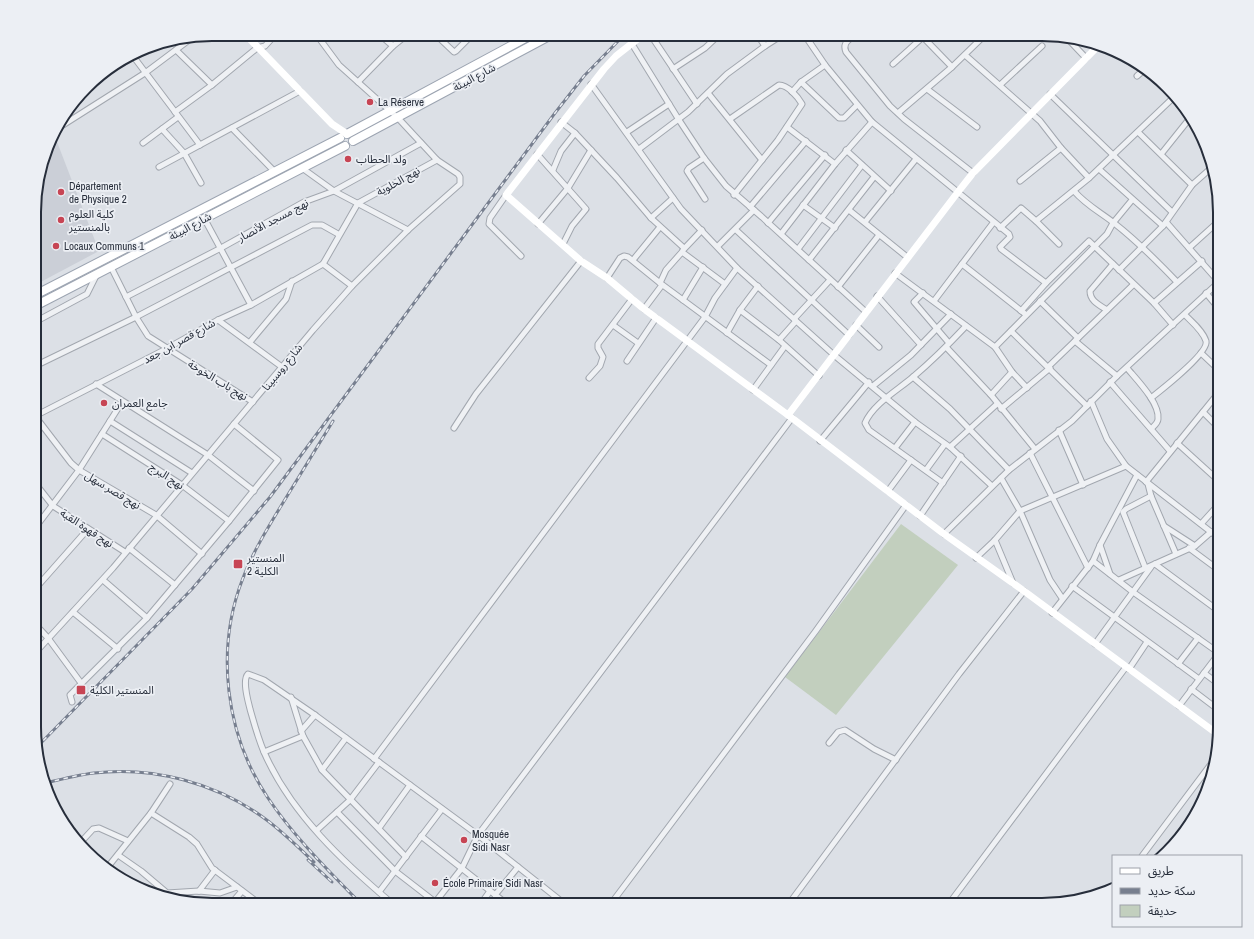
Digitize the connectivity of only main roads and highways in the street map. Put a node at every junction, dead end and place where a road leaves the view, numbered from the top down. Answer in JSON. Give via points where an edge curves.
{"nodes":[{"id":1,"x":520,"y":41,"type":"edge"},
{"id":2,"x":540,"y":41,"type":"edge"},
{"id":3,"x":344,"y":136,"type":"junction"},
{"id":4,"x":353,"y":141,"type":"junction"},
{"id":5,"x":345,"y":146,"type":"junction"},
{"id":6,"x":110,"y":256,"type":"junction"},
{"id":7,"x":101,"y":261,"type":"junction"},
{"id":8,"x":111,"y":267,"type":"junction"},
{"id":9,"x":41,"y":292,"type":"edge"},
{"id":10,"x":41,"y":303,"type":"edge"}],
"edges":[{"from":1,"to":3,"type":"main road","name":"شارع البيئة"},
{"from":2,"to":4,"type":"main road","name":"شارع البيئة"},
{"from":3,"to":4,"type":"main road","via":[[352,137]]},
{"from":3,"to":5,"type":"main road","via":[[340,142]]},
{"from":3,"to":6,"type":"main road","name":"شارع البيئة"},
{"from":4,"to":5,"type":"main road","name":"شارع البيئة","via":[[349,146]]},
{"from":5,"to":8,"type":"main road","name":"شارع البيئة"},
{"from":6,"to":7,"type":"main road","name":"شارع البيئة"},
{"from":6,"to":8,"type":"main road"},
{"from":7,"to":8,"type":"main road"},
{"from":7,"to":9,"type":"main road","name":"شارع البيئة"},
{"from":8,"to":10,"type":"main road","name":"شارع البيئة"}]}
